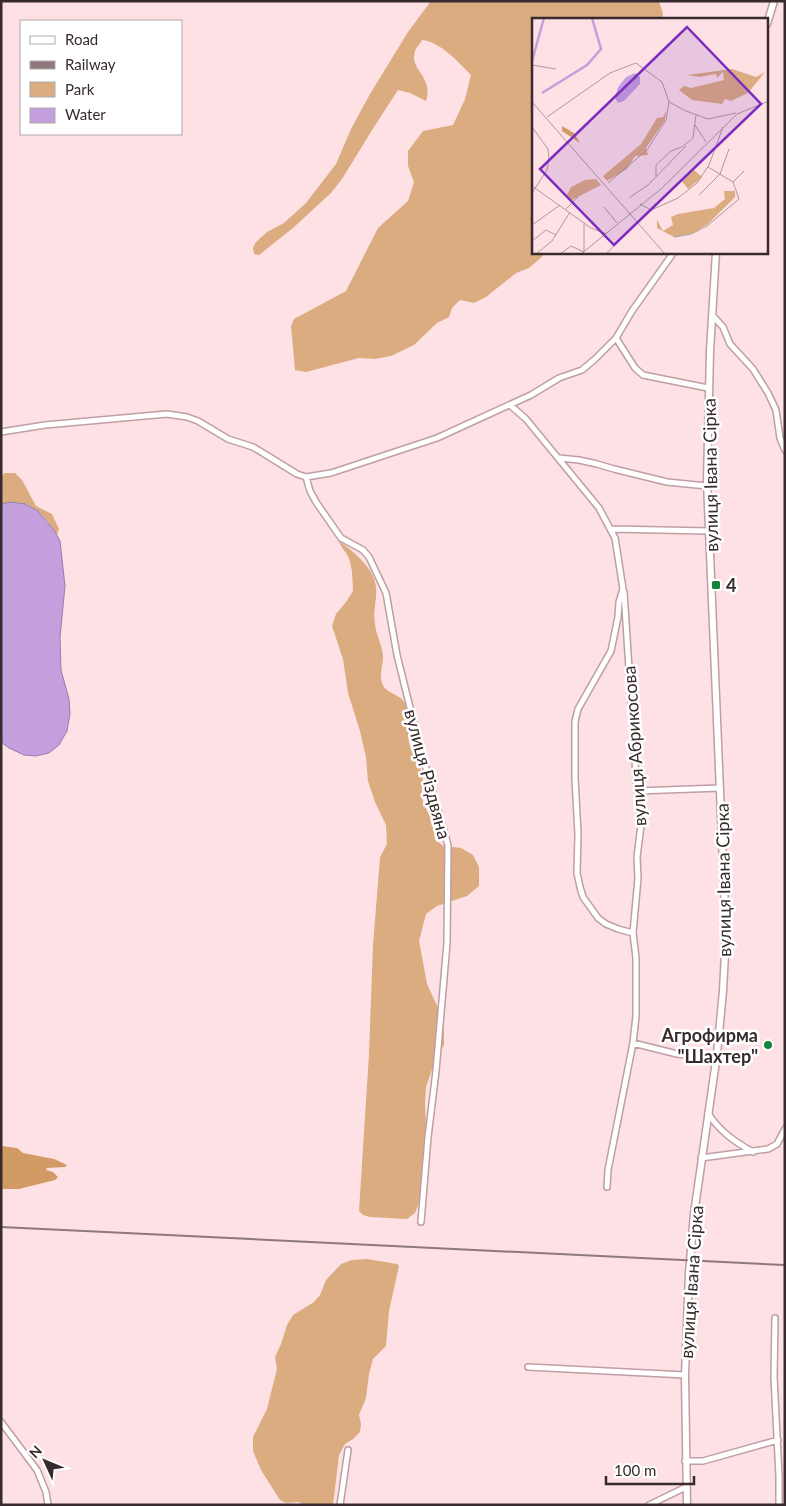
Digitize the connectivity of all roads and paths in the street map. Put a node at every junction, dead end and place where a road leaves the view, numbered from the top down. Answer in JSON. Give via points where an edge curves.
{"nodes":[{"id":1,"x":774,"y":1,"type":"edge"},
{"id":2,"x":768,"y":21,"type":"edge"},
{"id":3,"x":673,"y":254,"type":"edge"},
{"id":4,"x":716,"y":254,"type":"edge"},
{"id":5,"x":712,"y":314,"type":"junction"},
{"id":6,"x":616,"y":338,"type":"junction"},
{"id":7,"x":708,"y":388,"type":"junction"},
{"id":8,"x":510,"y":404,"type":"junction"},
{"id":9,"x":1,"y":432,"type":"edge"},
{"id":10,"x":785,"y":450,"type":"edge"},
{"id":11,"x":559,"y":458,"type":"junction"},
{"id":12,"x":306,"y":477,"type":"junction"},
{"id":13,"x":708,"y":486,"type":"junction"},
{"id":14,"x":611,"y":529,"type":"junction"},
{"id":15,"x":709,"y":531,"type":"junction"},
{"id":16,"x":623,"y":589,"type":"junction"},
{"id":17,"x":720,"y":788,"type":"junction"},
{"id":18,"x":637,"y":791,"type":"junction"},
{"id":19,"x":633,"y":933,"type":"junction"},
{"id":20,"x":633,"y":1043,"type":"junction"},
{"id":21,"x":716,"y":1059,"type":"junction"},
{"id":22,"x":708,"y":1113,"type":"junction"},
{"id":23,"x":785,"y":1129,"type":"edge"},
{"id":24,"x":754,"y":1152,"type":"junction"},
{"id":25,"x":702,"y":1158,"type":"junction"},
{"id":26,"x":607,"y":1187,"type":"dead end"},
{"id":27,"x":421,"y":1222,"type":"dead end"},
{"id":28,"x":774,"y":1318,"type":"dead end"},
{"id":29,"x":528,"y":1367,"type":"dead end"},
{"id":30,"x":685,"y":1375,"type":"junction"},
{"id":31,"x":1,"y":1422,"type":"edge"},
{"id":32,"x":778,"y":1440,"type":"junction"},
{"id":33,"x":348,"y":1450,"type":"dead end"},
{"id":34,"x":685,"y":1461,"type":"junction"},
{"id":35,"x":686,"y":1487,"type":"junction"},
{"id":36,"x":48,"y":1505,"type":"edge"},
{"id":37,"x":340,"y":1505,"type":"edge"},
{"id":38,"x":649,"y":1505,"type":"edge"},
{"id":39,"x":687,"y":1505,"type":"edge"},
{"id":40,"x":779,"y":1505,"type":"edge"}],
"edges":[{"from":1,"to":2,"type":"street"},
{"from":3,"to":6,"type":"street"},
{"from":4,"to":5,"type":"street","name":"вулиця Івана Сірка"},
{"from":5,"to":7,"type":"street","name":"вулиця Івана Сірка"},
{"from":5,"to":10,"type":"street","via":[[771,399]]},
{"from":6,"to":7,"type":"street","via":[[643,375]]},
{"from":6,"to":8,"type":"street","via":[[582,370],[559,378]]},
{"from":7,"to":13,"type":"street","name":"вулиця Івана Сірка"},
{"from":8,"to":11,"type":"street","name":"вулиця Абрикосова"},
{"from":8,"to":12,"type":"street","via":[[437,438],[331,473]]},
{"from":9,"to":12,"type":"street","via":[[167,414],[198,421]]},
{"from":11,"to":13,"type":"street","via":[[675,483]]},
{"from":11,"to":14,"type":"street","name":"вулиця Абрикосова","via":[[599,508]]},
{"from":12,"to":27,"type":"street","name":"вулиця Різдвяна","via":[[316,502],[341,538],[363,550],[386,593],[397,655],[448,845],[447,943]]},
{"from":13,"to":15,"type":"street","name":"вулиця Івана Сірка"},
{"from":14,"to":15,"type":"street"},
{"from":14,"to":16,"type":"street","name":"вулиця Абрикосова"},
{"from":15,"to":17,"type":"street","name":"вулиця Івана Сірка"},
{"from":16,"to":18,"type":"street","name":"вулиця Абрикосова"},
{"from":16,"to":19,"type":"street","name":"вулиця Абрикосова","via":[[611,650],[578,709],[574,778],[580,887],[598,918]]},
{"from":17,"to":18,"type":"street"},
{"from":17,"to":21,"type":"street","name":"вулиця Івана Сірка","via":[[726,934]]},
{"from":18,"to":19,"type":"street","name":"вулиця Абрикосова","via":[[641,825]]},
{"from":19,"to":20,"type":"street","name":"вулиця Абрикосова","via":[[636,958]]},
{"from":20,"to":21,"type":"street"},
{"from":20,"to":26,"type":"street","name":"вулиця Абрикосова"},
{"from":21,"to":22,"type":"street","name":"вулиця Івана Сірка"},
{"from":22,"to":24,"type":"street","via":[[719,1129]]},
{"from":22,"to":25,"type":"street","name":"вулиця Івана Сірка"},
{"from":23,"to":24,"type":"street","via":[[777,1144]]},
{"from":24,"to":25,"type":"street"},
{"from":25,"to":30,"type":"street","name":"вулиця Івана Сірка","via":[[690,1248]]},
{"from":28,"to":32,"type":"street"},
{"from":29,"to":30,"type":"street"},
{"from":30,"to":34,"type":"street","name":"вулиця Івана Сірка"},
{"from":31,"to":36,"type":"street","via":[[37,1470]]},
{"from":32,"to":34,"type":"street","via":[[703,1461]]},
{"from":32,"to":40,"type":"street"},
{"from":33,"to":37,"type":"street"},
{"from":34,"to":35,"type":"street","name":"вулиця Івана Сірка"},
{"from":35,"to":38,"type":"street"},
{"from":35,"to":39,"type":"street","name":"вулиця Івана Сірка"}]}
